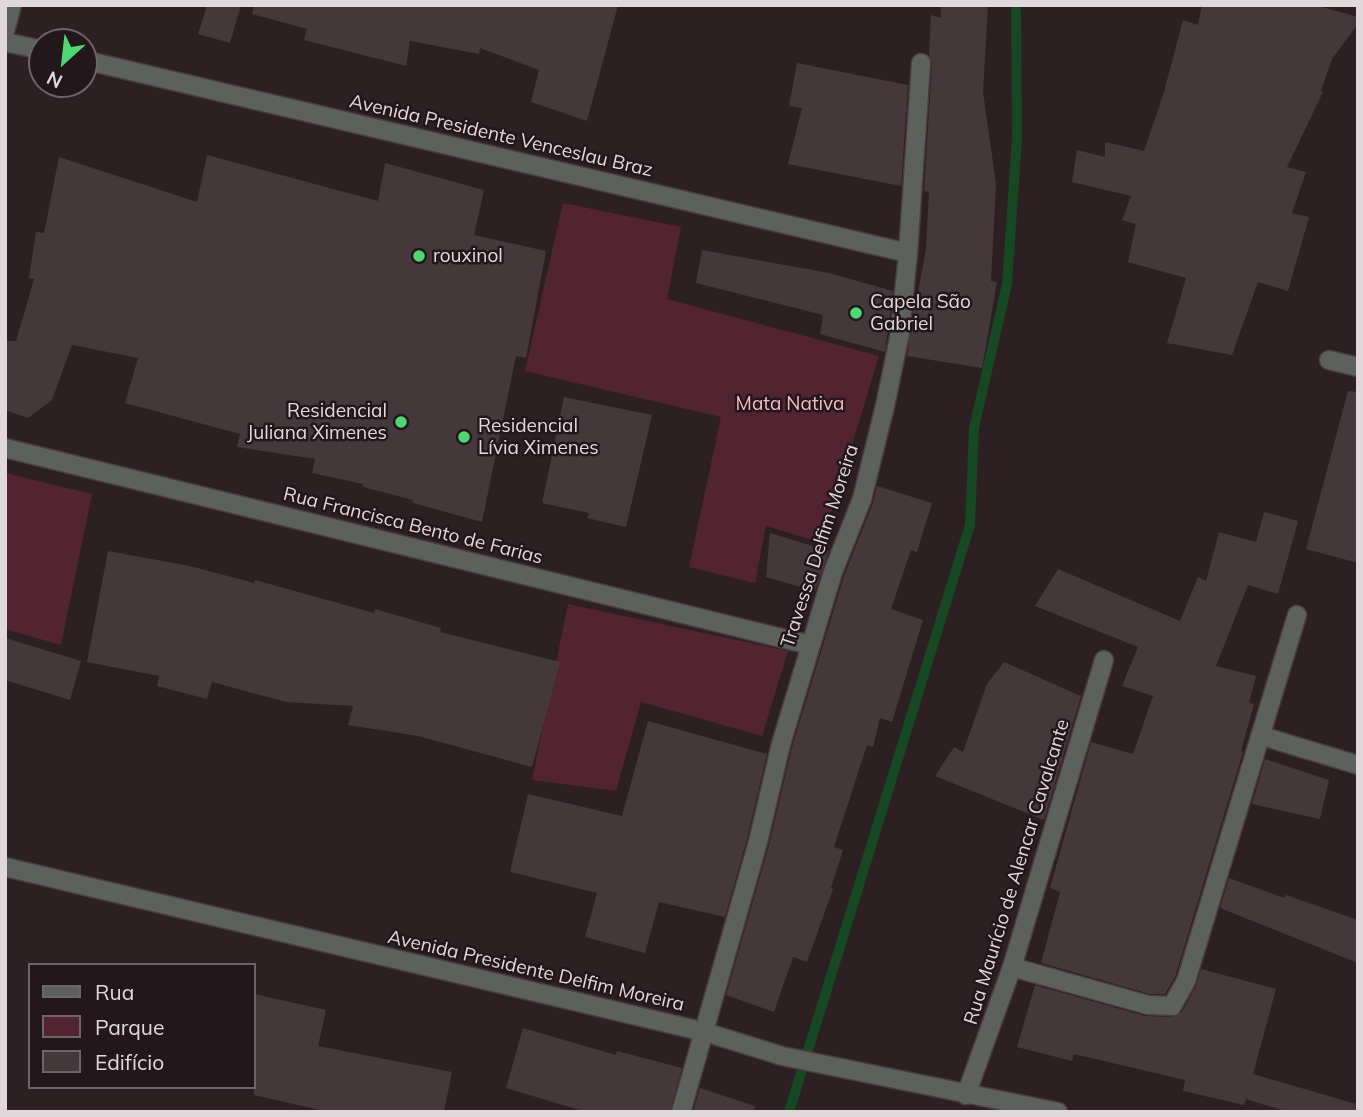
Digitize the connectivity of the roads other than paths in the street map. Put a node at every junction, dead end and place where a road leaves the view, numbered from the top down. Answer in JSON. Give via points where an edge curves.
{"nodes":[{"id":1,"x":12,"y":5,"type":"edge"},
{"id":2,"x":5,"y":31,"type":"edge"},
{"id":3,"x":5,"y":42,"type":"edge"},
{"id":4,"x":28,"y":47,"type":"edge"},
{"id":5,"x":98,"y":63,"type":"edge"},
{"id":6,"x":921,"y":63,"type":"dead end"},
{"id":7,"x":908,"y":253,"type":"junction"},
{"id":8,"x":1329,"y":360,"type":"dead end"},
{"id":9,"x":1358,"y":367,"type":"edge"},
{"id":10,"x":5,"y":448,"type":"edge"},
{"id":11,"x":1297,"y":615,"type":"dead end"},
{"id":12,"x":810,"y":645,"type":"junction"},
{"id":13,"x":1104,"y":660,"type":"dead end"},
{"id":14,"x":1262,"y":736,"type":"junction"},
{"id":15,"x":1358,"y":765,"type":"edge"},
{"id":16,"x":5,"y":867,"type":"edge"},
{"id":17,"x":1012,"y":967,"type":"junction"},
{"id":18,"x":705,"y":1032,"type":"junction"},
{"id":19,"x":967,"y":1095,"type":"junction"},
{"id":20,"x":681,"y":1112,"type":"edge"},
{"id":21,"x":1058,"y":1112,"type":"edge"}],
"edges":[{"from":1,"to":2,"type":"street"},
{"from":3,"to":4,"type":"street"},
{"from":5,"to":7,"type":"street","name":"Avenida Presidente Venceslau Braz"},
{"from":6,"to":7,"type":"street","name":"Travessa Delfim Moreira"},
{"from":7,"to":12,"type":"street","name":"Travessa Delfim Moreira","via":[[900,333],[862,499]]},
{"from":8,"to":9,"type":"street"},
{"from":10,"to":12,"type":"street","name":"Rua Francisca Bento de Farias"},
{"from":11,"to":14,"type":"street"},
{"from":12,"to":18,"type":"street","name":"Travessa Delfim Moreira"},
{"from":13,"to":17,"type":"street","name":"Rua Maurício de Alencar Cavalcante"},
{"from":14,"to":15,"type":"street"},
{"from":14,"to":17,"type":"street","via":[[1186,981],[1172,1006],[1148,1004]]},
{"from":16,"to":18,"type":"street","name":"Avenida Presidente Delfim Moreira"},
{"from":17,"to":19,"type":"street","name":"Rua Maurício de Alencar Cavalcante"},
{"from":18,"to":19,"type":"street","name":"Avenida Presidente Delfim Moreira","via":[[823,1066]]},
{"from":18,"to":20,"type":"street","name":"Travessa Delfim Moreira"},
{"from":19,"to":21,"type":"street","name":"Avenida Presidente Delfim Moreira"}]}
